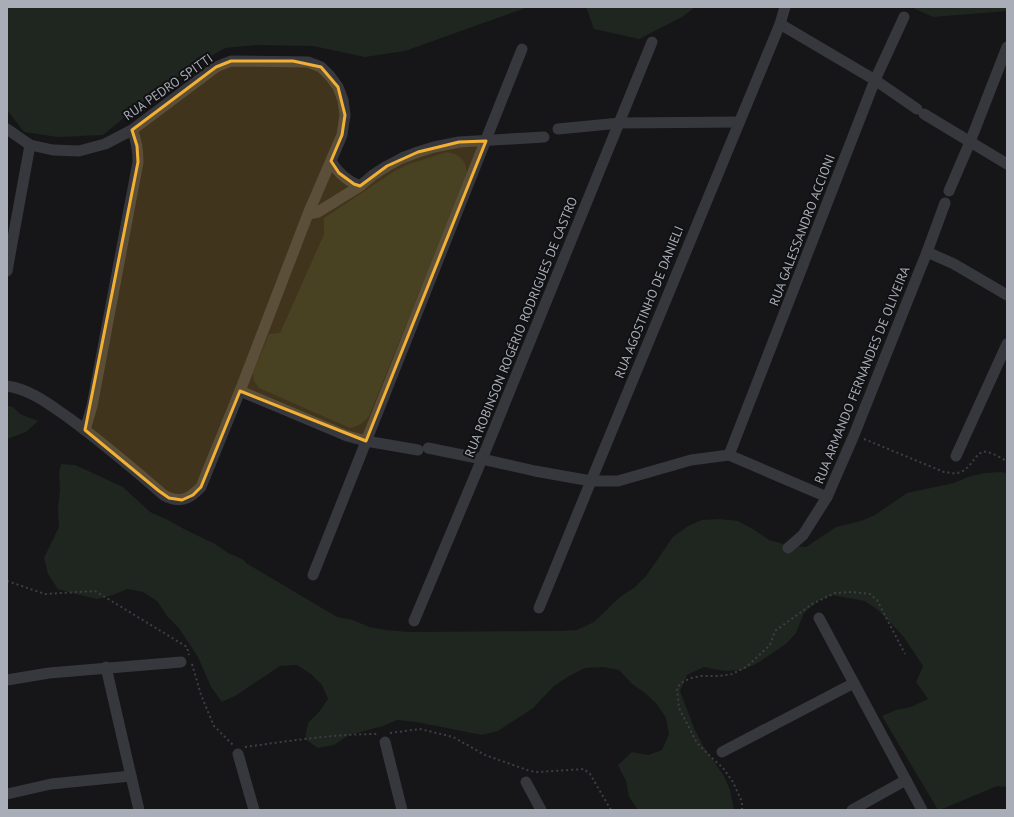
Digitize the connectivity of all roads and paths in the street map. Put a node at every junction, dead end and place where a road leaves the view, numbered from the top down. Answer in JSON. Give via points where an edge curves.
{"nodes":[{"id":1,"x":785,"y":7,"type":"edge"},
{"id":2,"x":904,"y":18,"type":"dead end"},
{"id":3,"x":780,"y":24,"type":"junction"},
{"id":4,"x":652,"y":42,"type":"dead end"},
{"id":5,"x":1007,"y":47,"type":"edge"},
{"id":6,"x":522,"y":49,"type":"dead end"},
{"id":7,"x":875,"y":80,"type":"junction"},
{"id":8,"x":739,"y":122,"type":"junction"},
{"id":9,"x":620,"y":123,"type":"junction"},
{"id":10,"x":7,"y":129,"type":"edge"},
{"id":11,"x":558,"y":129,"type":"dead end"},
{"id":12,"x":132,"y":130,"type":"junction"},
{"id":13,"x":544,"y":137,"type":"dead end"},
{"id":14,"x":486,"y":142,"type":"junction"},
{"id":15,"x":970,"y":142,"type":"junction"},
{"id":16,"x":30,"y":145,"type":"junction"},
{"id":17,"x":331,"y":161,"type":"junction"},
{"id":18,"x":1007,"y":164,"type":"edge"},
{"id":19,"x":360,"y":186,"type":"junction"},
{"id":20,"x":950,"y":191,"type":"dead end"},
{"id":21,"x":945,"y":203,"type":"dead end"},
{"id":22,"x":308,"y":214,"type":"junction"},
{"id":23,"x":927,"y":252,"type":"junction"},
{"id":24,"x":7,"y":271,"type":"edge"},
{"id":25,"x":1007,"y":295,"type":"edge"},
{"id":26,"x":1007,"y":344,"type":"edge"},
{"id":27,"x":7,"y":386,"type":"edge"},
{"id":28,"x":240,"y":391,"type":"junction"},
{"id":29,"x":85,"y":430,"type":"junction"},
{"id":30,"x":854,"y":435,"type":"junction"},
{"id":31,"x":366,"y":441,"type":"junction"},
{"id":32,"x":729,"y":455,"type":"junction"},
{"id":33,"x":956,"y":456,"type":"dead end"},
{"id":34,"x":482,"y":459,"type":"junction"},
{"id":35,"x":1007,"y":461,"type":"edge"},
{"id":36,"x":591,"y":481,"type":"junction"},
{"id":37,"x":827,"y":497,"type":"junction"},
{"id":38,"x":788,"y":548,"type":"dead end"},
{"id":39,"x":313,"y":575,"type":"dead end"},
{"id":40,"x":7,"y":581,"type":"edge"},
{"id":41,"x":539,"y":608,"type":"dead end"},
{"id":42,"x":819,"y":618,"type":"dead end"},
{"id":43,"x":414,"y":621,"type":"dead end"},
{"id":44,"x":905,"y":654,"type":"dead end"},
{"id":45,"x":181,"y":662,"type":"dead end"},
{"id":46,"x":106,"y":668,"type":"junction"},
{"id":47,"x":7,"y":680,"type":"edge"},
{"id":48,"x":854,"y":683,"type":"junction"},
{"id":49,"x":385,"y":742,"type":"dead end"},
{"id":50,"x":238,"y":752,"type":"junction"},
{"id":51,"x":722,"y":752,"type":"dead end"},
{"id":52,"x":131,"y":776,"type":"junction"},
{"id":53,"x":906,"y":780,"type":"junction"},
{"id":54,"x":526,"y":782,"type":"dead end"},
{"id":55,"x":7,"y":794,"type":"edge"},
{"id":56,"x":139,"y":810,"type":"edge"},
{"id":57,"x":254,"y":810,"type":"edge"},
{"id":58,"x":402,"y":810,"type":"edge"},
{"id":59,"x":542,"y":810,"type":"edge"},
{"id":60,"x":611,"y":810,"type":"edge"},
{"id":61,"x":742,"y":810,"type":"edge"},
{"id":62,"x":852,"y":810,"type":"edge"},
{"id":63,"x":922,"y":810,"type":"edge"}],
"edges":[{"from":1,"to":3,"type":"street","name":"RUA AGOSTINHO DE DANIELI"},
{"from":2,"to":7,"type":"street","name":"RUA GALESSANDRO ACCIONI"},
{"from":3,"to":7,"type":"street"},
{"from":3,"to":8,"type":"street","name":"RUA AGOSTINHO DE DANIELI"},
{"from":4,"to":9,"type":"street","name":"RUA ROBINSON ROGÉRIO RODRIGUES DE CASTRO"},
{"from":5,"to":15,"type":"street"},
{"from":6,"to":14,"type":"street"},
{"from":7,"to":15,"type":"street"},
{"from":7,"to":32,"type":"street","name":"RUA GALESSANDRO ACCIONI"},
{"from":8,"to":9,"type":"street"},
{"from":8,"to":36,"type":"street","name":"RUA AGOSTINHO DE DANIELI"},
{"from":9,"to":11,"type":"street"},
{"from":9,"to":34,"type":"street","name":"RUA ROBINSON ROGÉRIO RODRIGUES DE CASTRO"},
{"from":10,"to":16,"type":"street","name":"RUA PEDRO SPITTI"},
{"from":12,"to":16,"type":"street","name":"RUA PEDRO SPITTI","via":[[105,144],[78,151],[53,150]]},
{"from":12,"to":17,"type":"street","name":"RUA PEDRO SPITTI","via":[[216,67],[231,61],[308,62],[321,67],[330,76],[343,100],[345,115],[342,135]]},
{"from":12,"to":29,"type":"street","via":[[138,162],[92,406]]},
{"from":13,"to":14,"type":"street"},
{"from":14,"to":19,"type":"street","via":[[446,144],[418,152],[387,166]]},
{"from":14,"to":31,"type":"street"},
{"from":15,"to":18,"type":"street"},
{"from":15,"to":20,"type":"street"},
{"from":16,"to":24,"type":"street"},
{"from":17,"to":19,"type":"street","via":[[344,177]]},
{"from":17,"to":22,"type":"street","name":"RUA PEDRO SPITTI"},
{"from":19,"to":22,"type":"street","via":[[318,212]]},
{"from":21,"to":23,"type":"street","name":"RUA ARMANDO FERNANDES DE OLIVEIRA"},
{"from":22,"to":28,"type":"street","name":"RUA PEDRO SPITTI"},
{"from":23,"to":25,"type":"street","via":[[954,264]]},
{"from":23,"to":30,"type":"street","name":"RUA ARMANDO FERNANDES DE OLIVEIRA"},
{"from":26,"to":33,"type":"street"},
{"from":27,"to":29,"type":"street","via":[[15,387],[48,403]]},
{"from":28,"to":29,"type":"street","name":"RUA PEDRO SPITTI","via":[[201,487],[193,495],[182,500],[169,498],[159,491]]},
{"from":28,"to":31,"type":"street","via":[[347,436]]},
{"from":30,"to":35,"type":"path","via":[[944,472],[958,473],[968,468],[982,452]]},
{"from":30,"to":37,"type":"street","name":"RUA ARMANDO FERNANDES DE OLIVEIRA"},
{"from":31,"to":34,"type":"street"},
{"from":31,"to":39,"type":"street"},
{"from":32,"to":36,"type":"street","via":[[691,460],[618,481]]},
{"from":32,"to":37,"type":"street"},
{"from":34,"to":36,"type":"street"},
{"from":34,"to":43,"type":"street","name":"RUA ROBINSON ROGÉRIO RODRIGUES DE CASTRO"},
{"from":36,"to":41,"type":"street","name":"RUA AGOSTINHO DE DANIELI"},
{"from":37,"to":38,"type":"street","name":"RUA ARMANDO FERNANDES DE OLIVEIRA","via":[[803,535]]},
{"from":40,"to":50,"type":"path","via":[[45,594],[95,591],[187,647],[201,695],[214,726]]},
{"from":42,"to":48,"type":"street"},
{"from":44,"to":61,"type":"path","via":[[876,600],[870,594],[835,592],[812,604],[775,631],[770,645],[746,667],[732,674],[701,676],[681,683],[677,688],[678,708],[697,742],[733,782],[742,802]]},
{"from":45,"to":46,"type":"street"},
{"from":46,"to":47,"type":"street"},
{"from":46,"to":52,"type":"street"},
{"from":48,"to":51,"type":"street"},
{"from":48,"to":53,"type":"street"},
{"from":49,"to":58,"type":"street"},
{"from":50,"to":57,"type":"street"},
{"from":50,"to":60,"type":"path","via":[[242,747],[325,736],[384,734],[420,729],[453,736],[485,755],[530,771],[584,769],[590,774]]},
{"from":52,"to":55,"type":"street","via":[[51,784]]},
{"from":52,"to":56,"type":"street"},
{"from":53,"to":62,"type":"street"},
{"from":53,"to":63,"type":"street"},
{"from":54,"to":59,"type":"street"}]}
